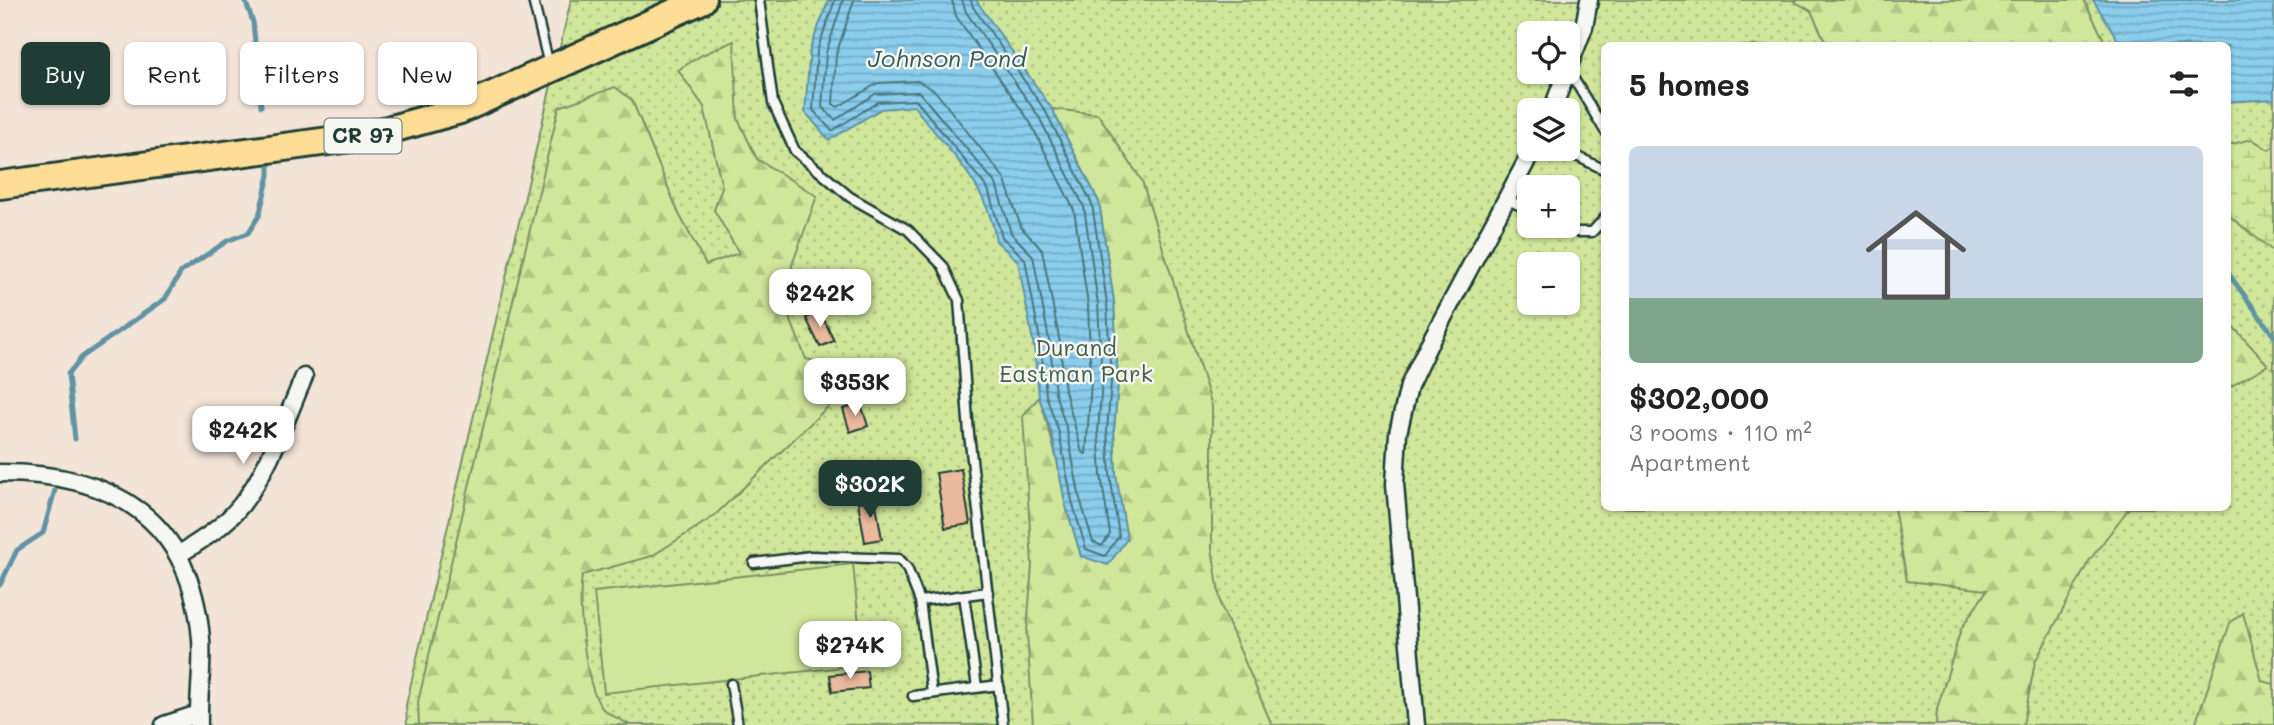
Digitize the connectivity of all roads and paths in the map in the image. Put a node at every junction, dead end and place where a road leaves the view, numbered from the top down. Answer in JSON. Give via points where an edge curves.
{"nodes":[{"id":1,"x":533,"y":0,"type":"edge"},
{"id":2,"x":702,"y":0,"type":"edge"},
{"id":3,"x":759,"y":0,"type":"edge"},
{"id":4,"x":1589,"y":0,"type":"edge"},
{"id":5,"x":1580,"y":39,"type":"edge"},
{"id":6,"x":551,"y":71,"type":"junction"},
{"id":7,"x":1576,"y":84,"type":"edge"},
{"id":8,"x":1601,"y":124,"type":"edge"},
{"id":9,"x":1580,"y":158,"type":"edge"},
{"id":10,"x":1527,"y":161,"type":"edge"},
{"id":11,"x":1601,"y":168,"type":"edge"},
{"id":12,"x":0,"y":186,"type":"edge"},
{"id":13,"x":1508,"y":200,"type":"junction"},
{"id":14,"x":1517,"y":204,"type":"edge"},
{"id":15,"x":1601,"y":222,"type":"edge"},
{"id":16,"x":1580,"y":232,"type":"edge"},
{"id":17,"x":304,"y":377,"type":"dead end"},
{"id":18,"x":0,"y":473,"type":"edge"},
{"id":19,"x":178,"y":555,"type":"junction"},
{"id":20,"x":754,"y":563,"type":"dead end"},
{"id":21,"x":988,"y":592,"type":"junction"},
{"id":22,"x":964,"y":596,"type":"junction"},
{"id":23,"x":920,"y":601,"type":"junction"},
{"id":24,"x":731,"y":684,"type":"dead end"},
{"id":25,"x":999,"y":685,"type":"junction"},
{"id":26,"x":977,"y":687,"type":"junction"},
{"id":27,"x":932,"y":693,"type":"junction"},
{"id":28,"x":913,"y":696,"type":"dead end"},
{"id":29,"x":198,"y":719,"type":"edge"},
{"id":30,"x":164,"y":725,"type":"edge"},
{"id":31,"x":738,"y":725,"type":"edge"},
{"id":32,"x":1003,"y":725,"type":"edge"},
{"id":33,"x":1416,"y":725,"type":"edge"}],
"edges":[{"from":1,"to":6,"type":"lane"},
{"from":2,"to":6,"type":"main road","number":"CR 97"},
{"from":3,"to":21,"type":"lane","via":[[773,103],[795,151],[850,197],[908,230],[943,266],[959,300]]},
{"from":4,"to":5,"type":"street"},
{"from":6,"to":12,"type":"main road","number":"CR 97","via":[[460,110],[366,136]]},
{"from":7,"to":8,"type":"lane"},
{"from":9,"to":11,"type":"lane"},
{"from":10,"to":13,"type":"street"},
{"from":13,"to":14,"type":"lane"},
{"from":13,"to":33,"type":"street","via":[[1427,345],[1409,386],[1398,433],[1395,484]]},
{"from":15,"to":16,"type":"lane","via":[[1592,232]]},
{"from":17,"to":19,"type":"street","via":[[242,504],[219,527]]},
{"from":18,"to":19,"type":"street","via":[[62,477],[102,488],[143,513]]},
{"from":19,"to":29,"type":"street","via":[[201,637]]},
{"from":20,"to":23,"type":"lane","via":[[811,556],[899,559]]},
{"from":21,"to":22,"type":"lane"},
{"from":21,"to":25,"type":"lane"},
{"from":22,"to":23,"type":"lane"},
{"from":22,"to":26,"type":"lane"},
{"from":23,"to":27,"type":"lane"},
{"from":24,"to":31,"type":"lane"},
{"from":25,"to":26,"type":"lane"},
{"from":25,"to":32,"type":"lane"},
{"from":26,"to":27,"type":"lane"},
{"from":27,"to":28,"type":"lane"},
{"from":29,"to":30,"type":"street"}]}
